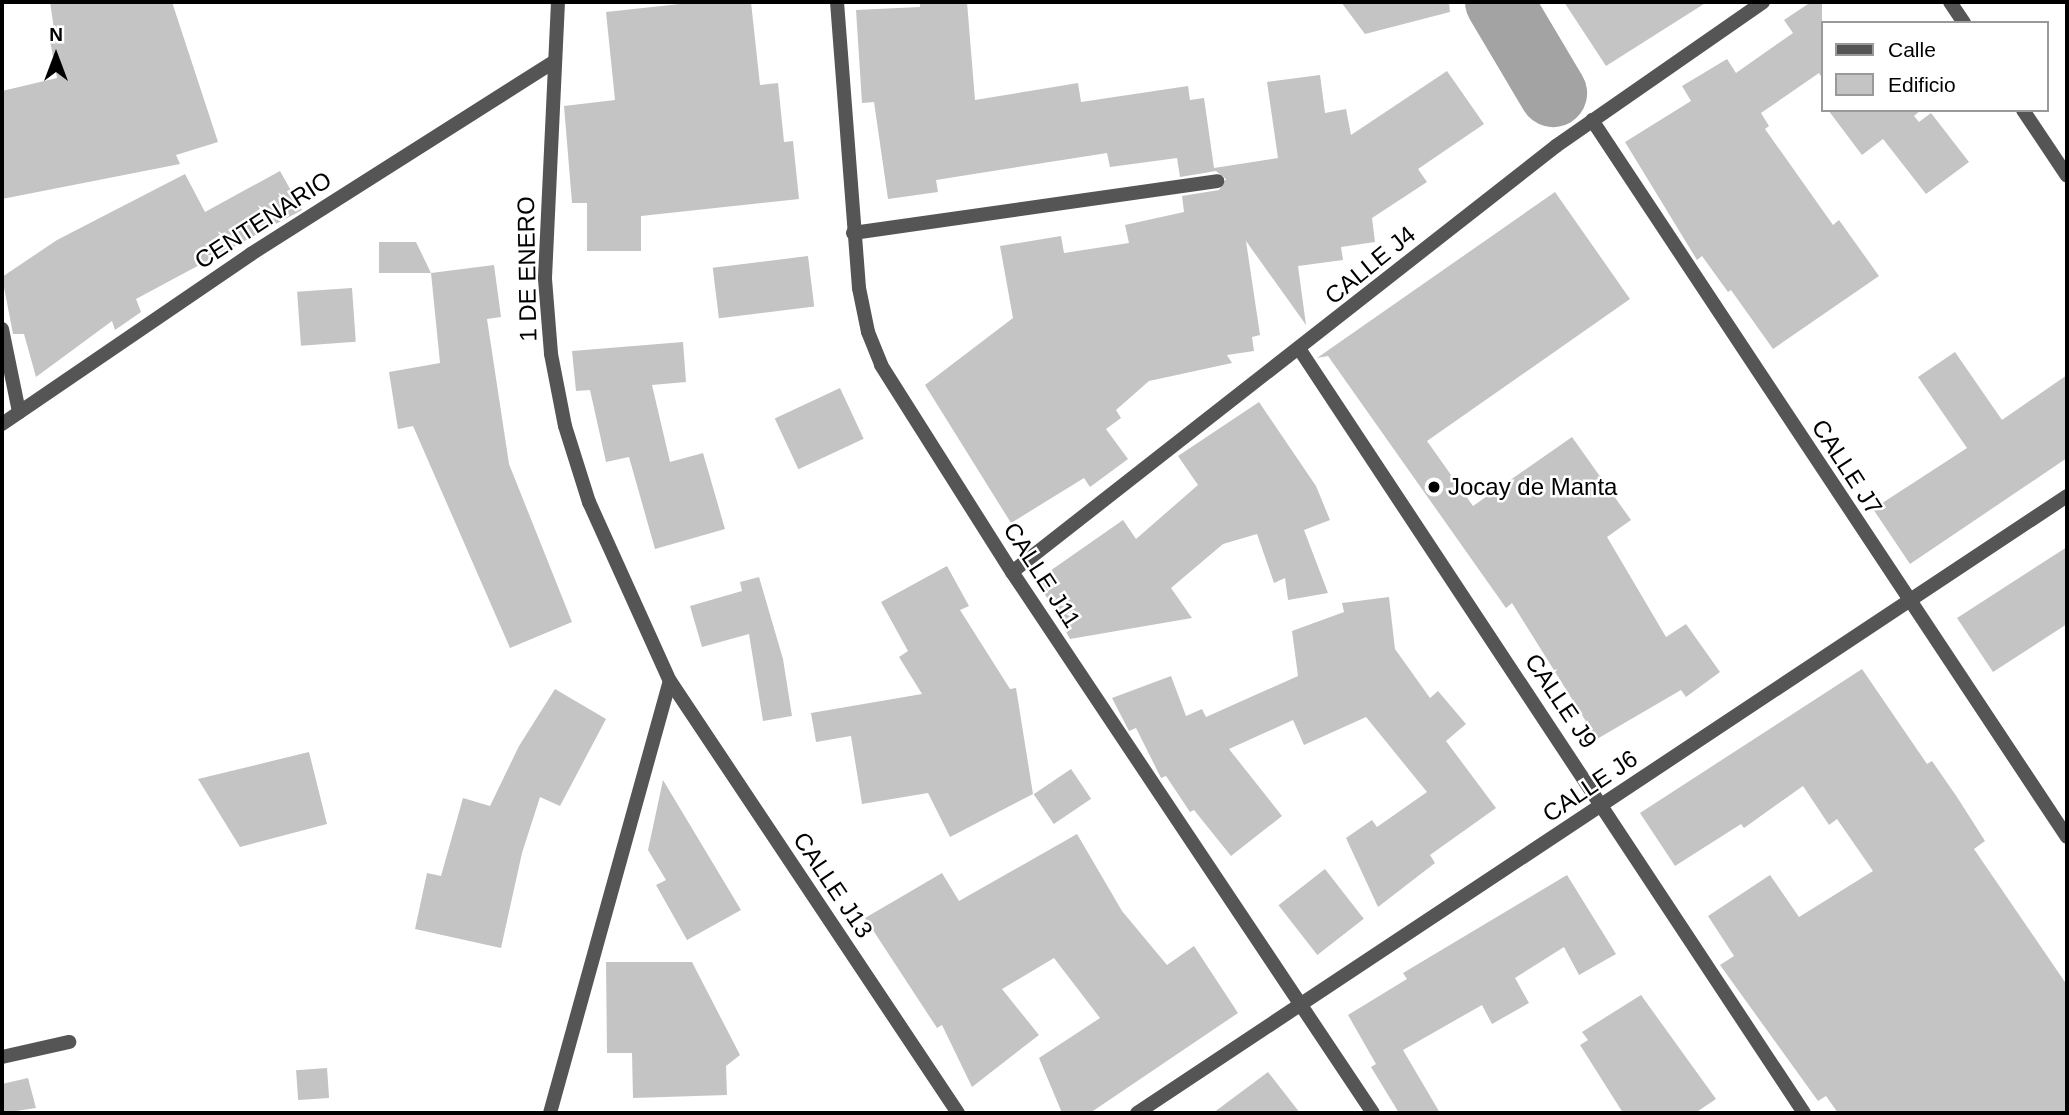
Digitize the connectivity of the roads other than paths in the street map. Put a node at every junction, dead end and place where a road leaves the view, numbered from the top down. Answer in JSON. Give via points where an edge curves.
{"nodes":[{"id":1,"x":558,"y":2,"type":"edge"},
{"id":2,"x":837,"y":2,"type":"edge"},
{"id":3,"x":1763,"y":2,"type":"edge"},
{"id":4,"x":1950,"y":2,"type":"edge"},
{"id":5,"x":1963,"y":21,"type":"edge"},
{"id":6,"x":554,"y":61,"type":"junction"},
{"id":7,"x":2024,"y":112,"type":"edge"},
{"id":8,"x":1591,"y":120,"type":"junction"},
{"id":9,"x":2067,"y":176,"type":"edge"},
{"id":10,"x":1217,"y":181,"type":"dead end"},
{"id":11,"x":853,"y":233,"type":"junction"},
{"id":12,"x":2,"y":329,"type":"edge"},
{"id":13,"x":1300,"y":350,"type":"junction"},
{"id":14,"x":19,"y":412,"type":"junction"},
{"id":15,"x":2,"y":424,"type":"edge"},
{"id":16,"x":2067,"y":496,"type":"edge"},
{"id":17,"x":1012,"y":572,"type":"junction"},
{"id":18,"x":1908,"y":601,"type":"junction"},
{"id":19,"x":670,"y":681,"type":"junction"},
{"id":20,"x":1603,"y":806,"type":"junction"},
{"id":21,"x":2067,"y":837,"type":"edge"},
{"id":22,"x":1301,"y":1005,"type":"junction"},
{"id":23,"x":69,"y":1042,"type":"dead end"},
{"id":24,"x":2,"y":1057,"type":"edge"},
{"id":25,"x":550,"y":1113,"type":"edge"},
{"id":26,"x":958,"y":1113,"type":"edge"},
{"id":27,"x":1137,"y":1113,"type":"edge"},
{"id":28,"x":1373,"y":1113,"type":"edge"},
{"id":29,"x":1804,"y":1113,"type":"edge"}],
"edges":[{"from":1,"to":6,"type":"street","name":"1 DE ENERO"},
{"from":2,"to":11,"type":"street","name":"CALLE J11"},
{"from":3,"to":8,"type":"street","name":"CALLE J4"},
{"from":4,"to":5,"type":"street"},
{"from":6,"to":14,"type":"street","name":"CENTENARIO","via":[[251,254]]},
{"from":6,"to":19,"type":"street","name":"1 DE ENERO","via":[[545,279],[551,354],[565,426],[589,502]]},
{"from":7,"to":9,"type":"street"},
{"from":8,"to":13,"type":"street","name":"CALLE J4"},
{"from":8,"to":18,"type":"street","name":"CALLE J7"},
{"from":10,"to":11,"type":"street"},
{"from":11,"to":17,"type":"street","name":"CALLE J11","via":[[868,332],[881,365]]},
{"from":12,"to":14,"type":"street"},
{"from":13,"to":17,"type":"street","name":"CALLE J4"},
{"from":13,"to":20,"type":"street","name":"CALLE J9"},
{"from":14,"to":15,"type":"street","name":"CENTENARIO"},
{"from":16,"to":18,"type":"street","name":"CALLE J6"},
{"from":17,"to":22,"type":"street","name":"CALLE J11"},
{"from":18,"to":20,"type":"street","name":"CALLE J6"},
{"from":18,"to":21,"type":"street","name":"CALLE J7"},
{"from":19,"to":25,"type":"street"},
{"from":19,"to":26,"type":"street","name":"CALLE J13"},
{"from":20,"to":22,"type":"street","name":"CALLE J6"},
{"from":20,"to":29,"type":"street","name":"CALLE J9"},
{"from":22,"to":27,"type":"street","name":"CALLE J6"},
{"from":22,"to":28,"type":"street","name":"CALLE J11"},
{"from":23,"to":24,"type":"street"}]}
